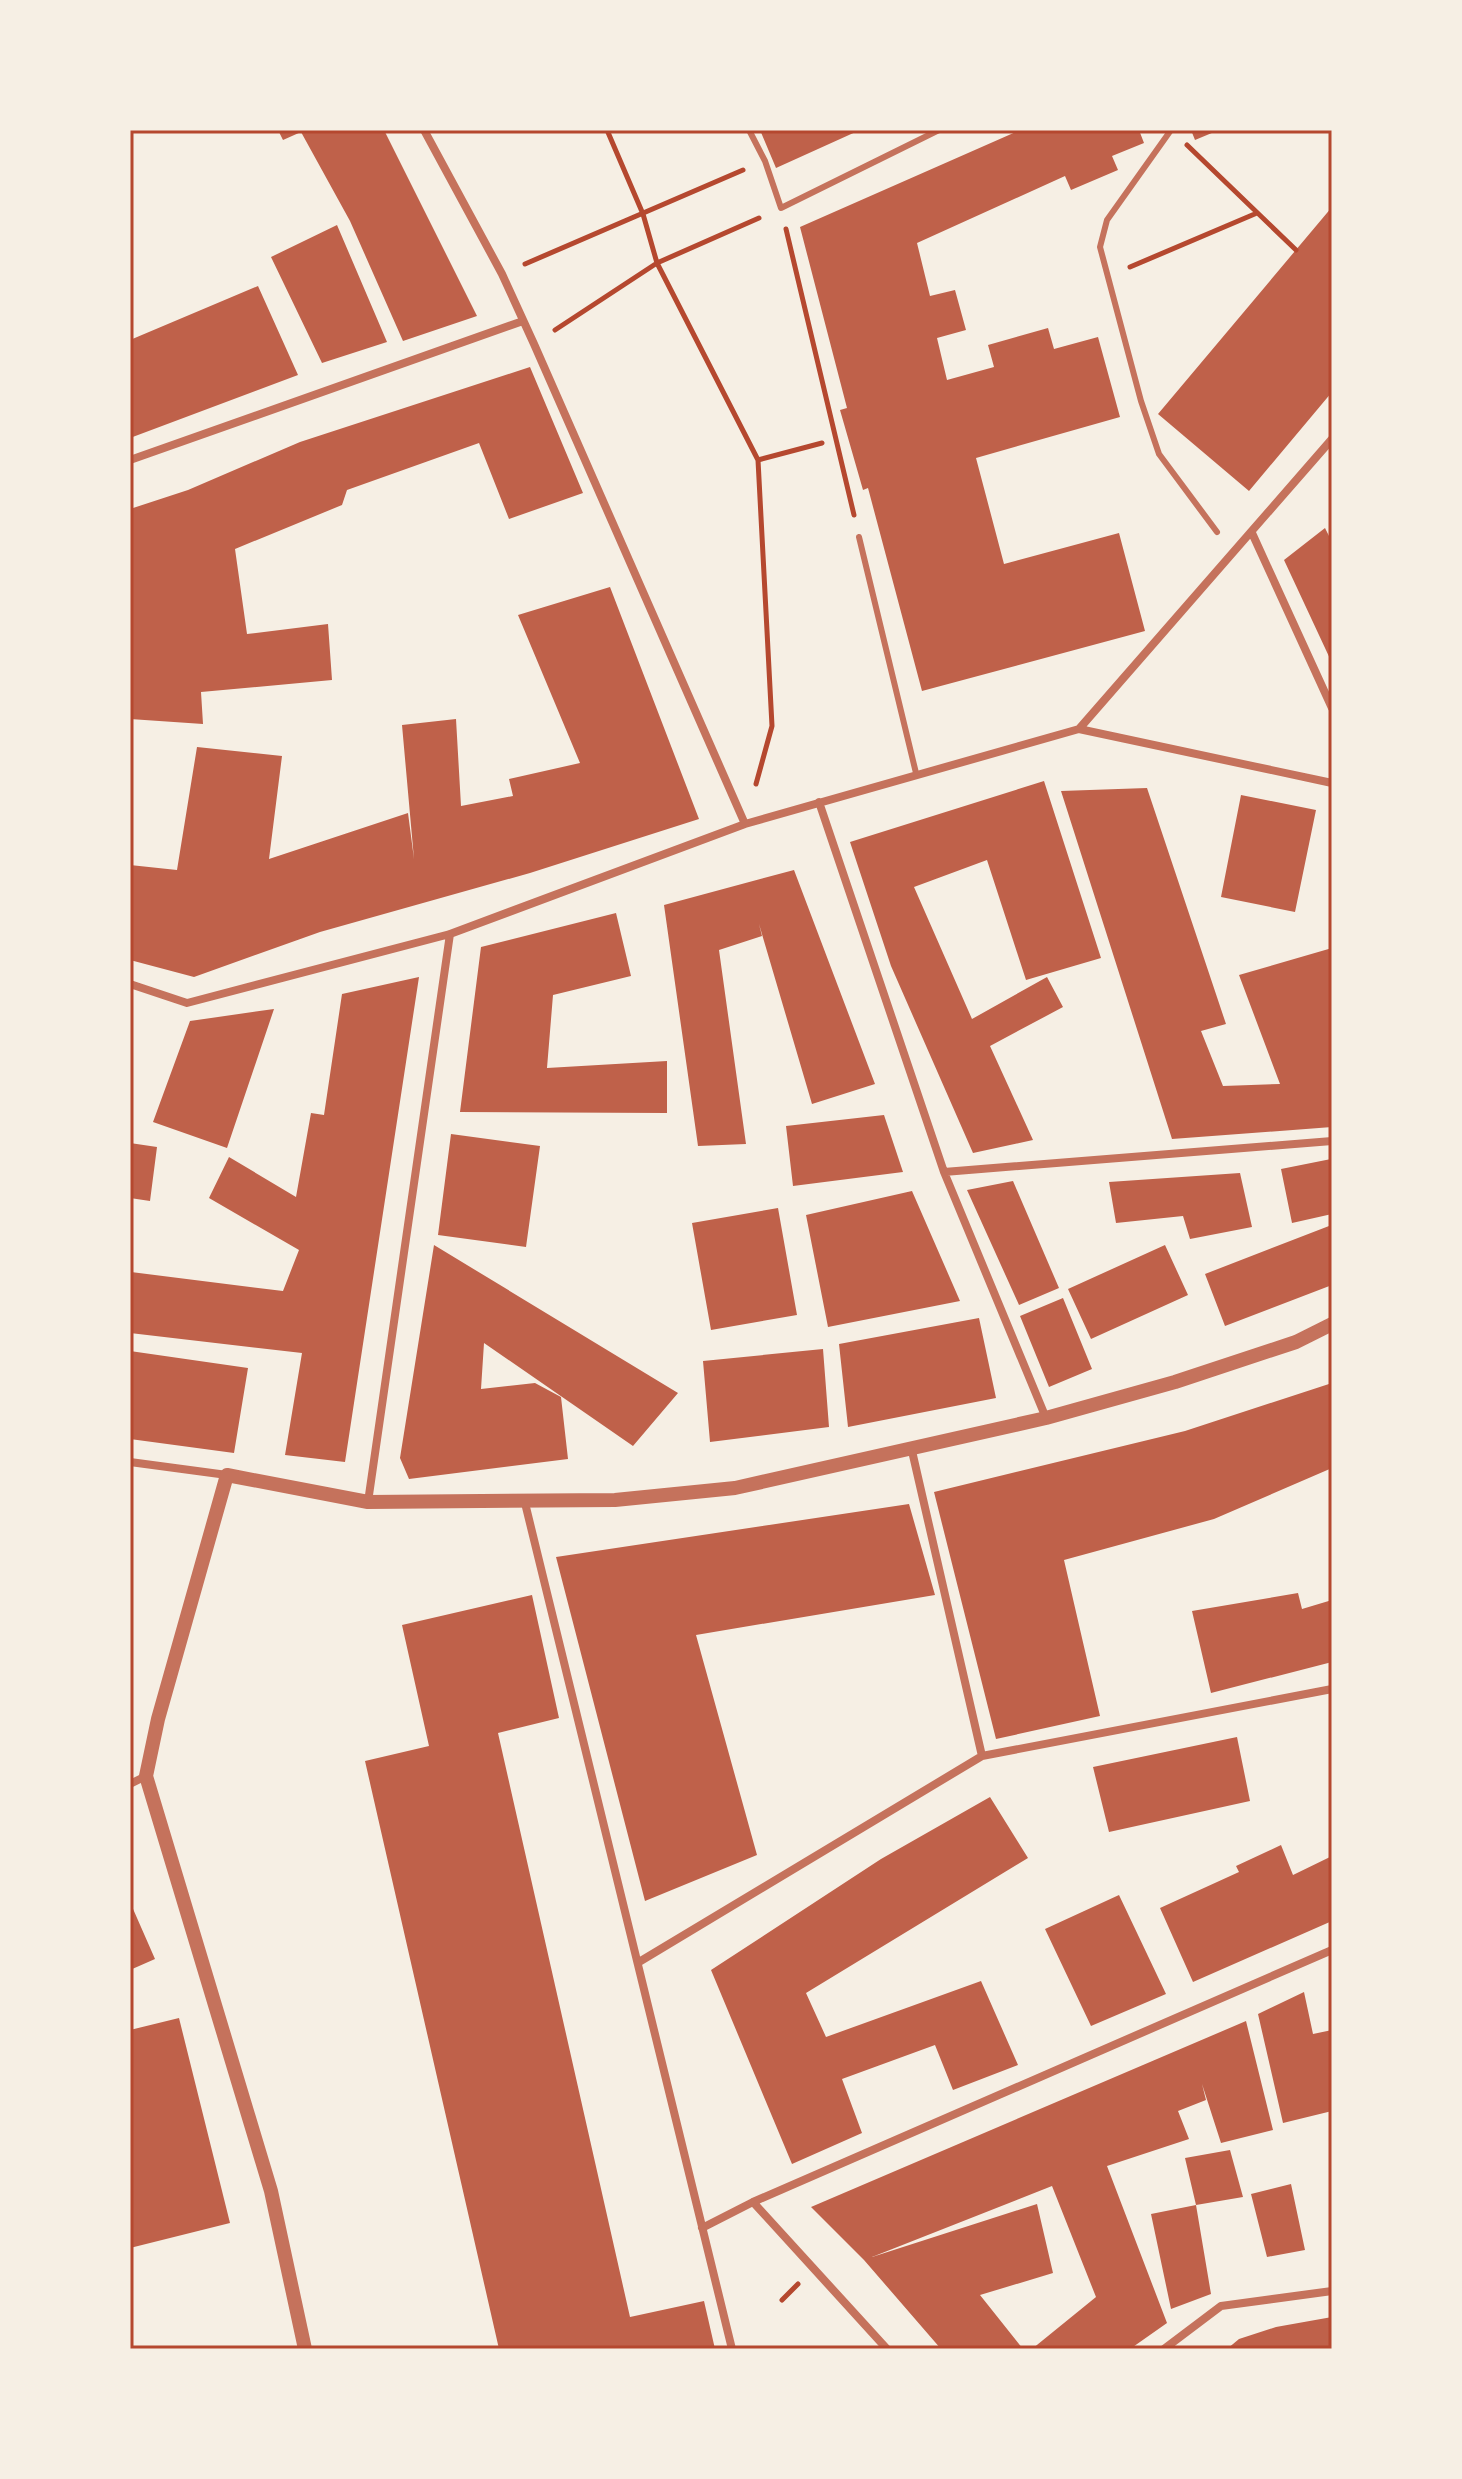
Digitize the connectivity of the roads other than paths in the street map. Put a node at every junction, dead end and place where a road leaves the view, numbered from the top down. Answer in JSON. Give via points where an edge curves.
{"nodes":[{"id":1,"x":424,"y":130,"type":"edge"},
{"id":2,"x":749,"y":130,"type":"edge"},
{"id":3,"x":939,"y":130,"type":"edge"},
{"id":4,"x":1172,"y":130,"type":"edge"},
{"id":5,"x":523,"y":321,"type":"junction"},
{"id":6,"x":1332,"y":439,"type":"edge"},
{"id":7,"x":130,"y":460,"type":"edge"},
{"id":8,"x":1217,"y":532,"type":"dead end"},
{"id":9,"x":1252,"y":533,"type":"junction"},
{"id":10,"x":859,"y":537,"type":"road end"},
{"id":11,"x":1332,"y":708,"type":"edge"},
{"id":12,"x":1079,"y":729,"type":"junction"},
{"id":13,"x":916,"y":773,"type":"junction"},
{"id":14,"x":1332,"y":783,"type":"edge"},
{"id":15,"x":819,"y":802,"type":"junction"},
{"id":16,"x":745,"y":824,"type":"junction"},
{"id":17,"x":450,"y":934,"type":"junction"},
{"id":18,"x":130,"y":984,"type":"edge"},
{"id":19,"x":1332,"y":1141,"type":"edge"},
{"id":20,"x":944,"y":1172,"type":"junction"},
{"id":21,"x":1332,"y":1324,"type":"edge"},
{"id":22,"x":1046,"y":1418,"type":"junction"},
{"id":23,"x":912,"y":1451,"type":"junction"},
{"id":24,"x":130,"y":1462,"type":"edge"},
{"id":25,"x":227,"y":1475,"type":"junction"},
{"id":26,"x":368,"y":1502,"type":"junction"},
{"id":27,"x":525,"y":1503,"type":"junction"},
{"id":28,"x":1332,"y":1689,"type":"edge"},
{"id":29,"x":982,"y":1756,"type":"junction"},
{"id":30,"x":146,"y":1776,"type":"junction"},
{"id":31,"x":130,"y":1784,"type":"edge"},
{"id":32,"x":1332,"y":1950,"type":"edge"},
{"id":33,"x":639,"y":1962,"type":"junction"},
{"id":34,"x":753,"y":2202,"type":"junction"},
{"id":35,"x":702,"y":2228,"type":"junction"},
{"id":36,"x":1332,"y":2291,"type":"edge"},
{"id":37,"x":305,"y":2349,"type":"edge"},
{"id":38,"x":732,"y":2349,"type":"edge"},
{"id":39,"x":887,"y":2349,"type":"edge"},
{"id":40,"x":1164,"y":2349,"type":"edge"}],
"edges":[{"from":1,"to":5,"type":"street"},
{"from":2,"to":3,"type":"lane","via":[[781,208]]},
{"from":4,"to":8,"type":"lane","via":[[1107,220],[1100,247],[1159,454]]},
{"from":5,"to":7,"type":"street"},
{"from":5,"to":16,"type":"street"},
{"from":6,"to":9,"type":"street"},
{"from":9,"to":11,"type":"street"},
{"from":9,"to":12,"type":"street"},
{"from":10,"to":13,"type":"lane"},
{"from":12,"to":13,"type":"street"},
{"from":12,"to":14,"type":"street"},
{"from":13,"to":15,"type":"street"},
{"from":15,"to":16,"type":"street"},
{"from":15,"to":20,"type":"street"},
{"from":16,"to":17,"type":"street"},
{"from":17,"to":18,"type":"street","via":[[187,1003]]},
{"from":17,"to":26,"type":"street"},
{"from":19,"to":20,"type":"street"},
{"from":20,"to":22,"type":"street"},
{"from":21,"to":22,"type":"street","via":[[1296,1342],[1175,1382]]},
{"from":22,"to":23,"type":"street"},
{"from":23,"to":27,"type":"street","via":[[735,1488]]},
{"from":23,"to":29,"type":"street"},
{"from":24,"to":25,"type":"street"},
{"from":25,"to":26,"type":"street"},
{"from":25,"to":30,"type":"street"},
{"from":26,"to":27,"type":"street"},
{"from":27,"to":33,"type":"street"},
{"from":28,"to":29,"type":"street"},
{"from":29,"to":33,"type":"street"},
{"from":30,"to":31,"type":"street"},
{"from":30,"to":37,"type":"street","via":[[271,2191]]},
{"from":32,"to":34,"type":"street"},
{"from":33,"to":35,"type":"street"},
{"from":34,"to":35,"type":"street"},
{"from":34,"to":39,"type":"street"},
{"from":35,"to":38,"type":"street"},
{"from":36,"to":40,"type":"street","via":[[1221,2306]]}]}
